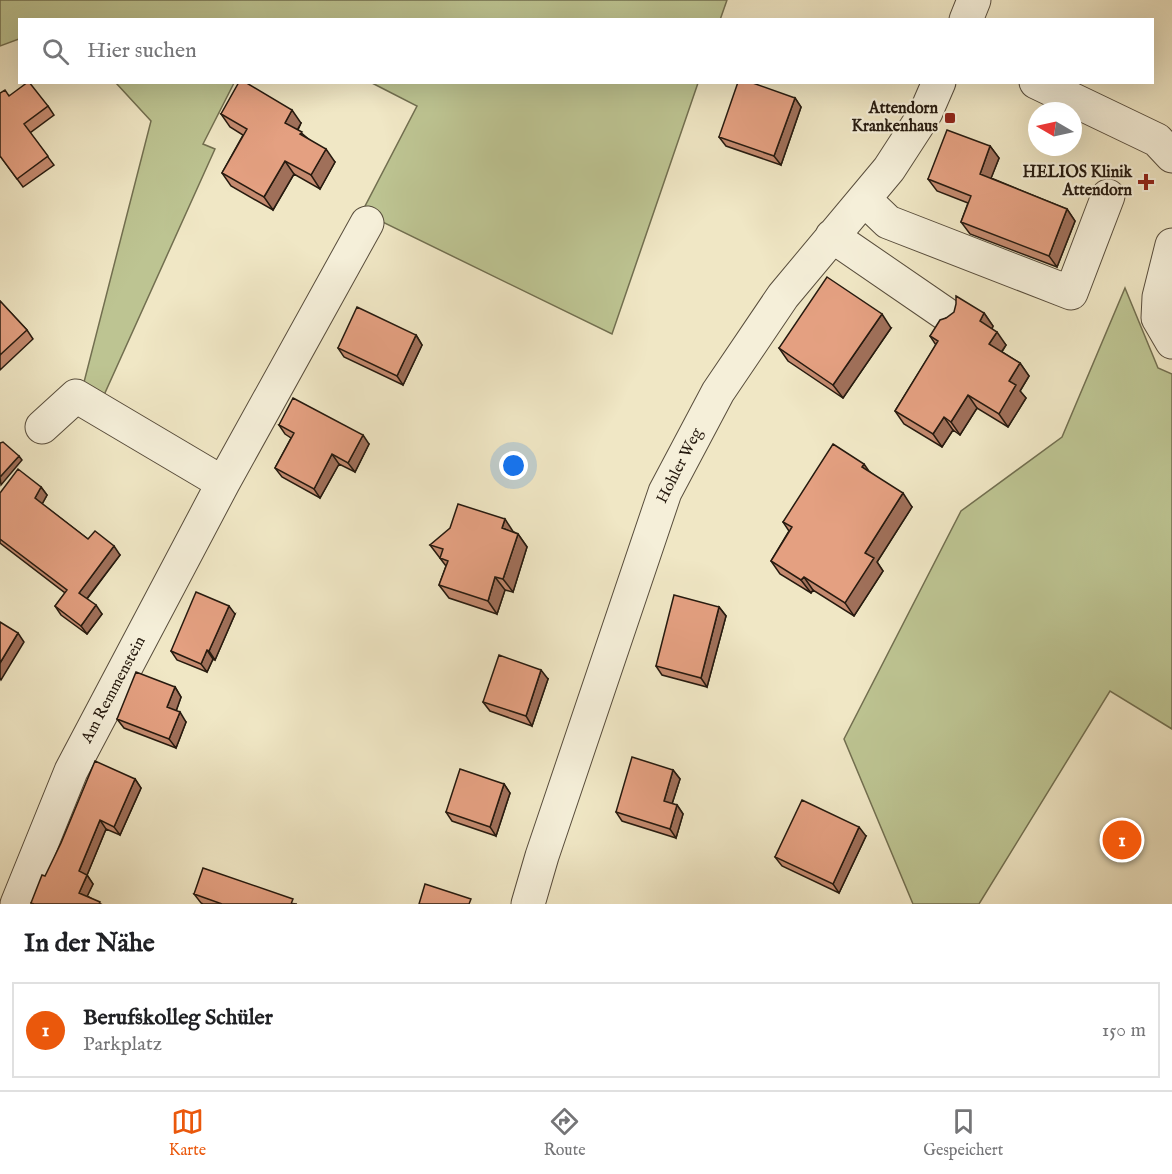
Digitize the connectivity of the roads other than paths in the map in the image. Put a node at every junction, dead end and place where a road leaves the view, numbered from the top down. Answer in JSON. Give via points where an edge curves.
{"nodes":[{"id":1,"x":974,"y":0,"type":"edge"},
{"id":2,"x":967,"y":18,"type":"edge"},
{"id":3,"x":938,"y":84,"type":"edge"},
{"id":4,"x":1040,"y":84,"type":"edge"},
{"id":5,"x":1172,"y":156,"type":"edge"},
{"id":6,"x":1108,"y":196,"type":"dead end"},
{"id":7,"x":864,"y":199,"type":"junction"},
{"id":8,"x":368,"y":224,"type":"dead end"},
{"id":9,"x":832,"y":236,"type":"junction"},
{"id":10,"x":1172,"y":245,"type":"edge"},
{"id":11,"x":947,"y":315,"type":"edge"},
{"id":12,"x":1172,"y":342,"type":"edge"},
{"id":13,"x":42,"y":427,"type":"dead end"},
{"id":14,"x":223,"y":483,"type":"junction"},
{"id":15,"x":17,"y":904,"type":"edge"},
{"id":16,"x":528,"y":904,"type":"edge"}],
"edges":[{"from":1,"to":2,"type":"street"},
{"from":3,"to":7,"type":"street","name":"Hohler Weg","via":[[926,112]]},
{"from":4,"to":5,"type":"street","via":[[1157,140]]},
{"from":6,"to":7,"type":"street","via":[[1071,293],[888,222]]},
{"from":7,"to":9,"type":"street","name":"Hohler Weg"},
{"from":8,"to":14,"type":"street","name":"Am Remmenstein"},
{"from":9,"to":11,"type":"street"},
{"from":9,"to":16,"type":"street","name":"Hohler Weg","via":[[783,296],[718,393],[664,492]]},
{"from":10,"to":12,"type":"street","via":[[1158,318]]},
{"from":13,"to":14,"type":"street","via":[[76,396]]},
{"from":14,"to":15,"type":"street","name":"Am Remmenstein","via":[[71,771]]}]}
